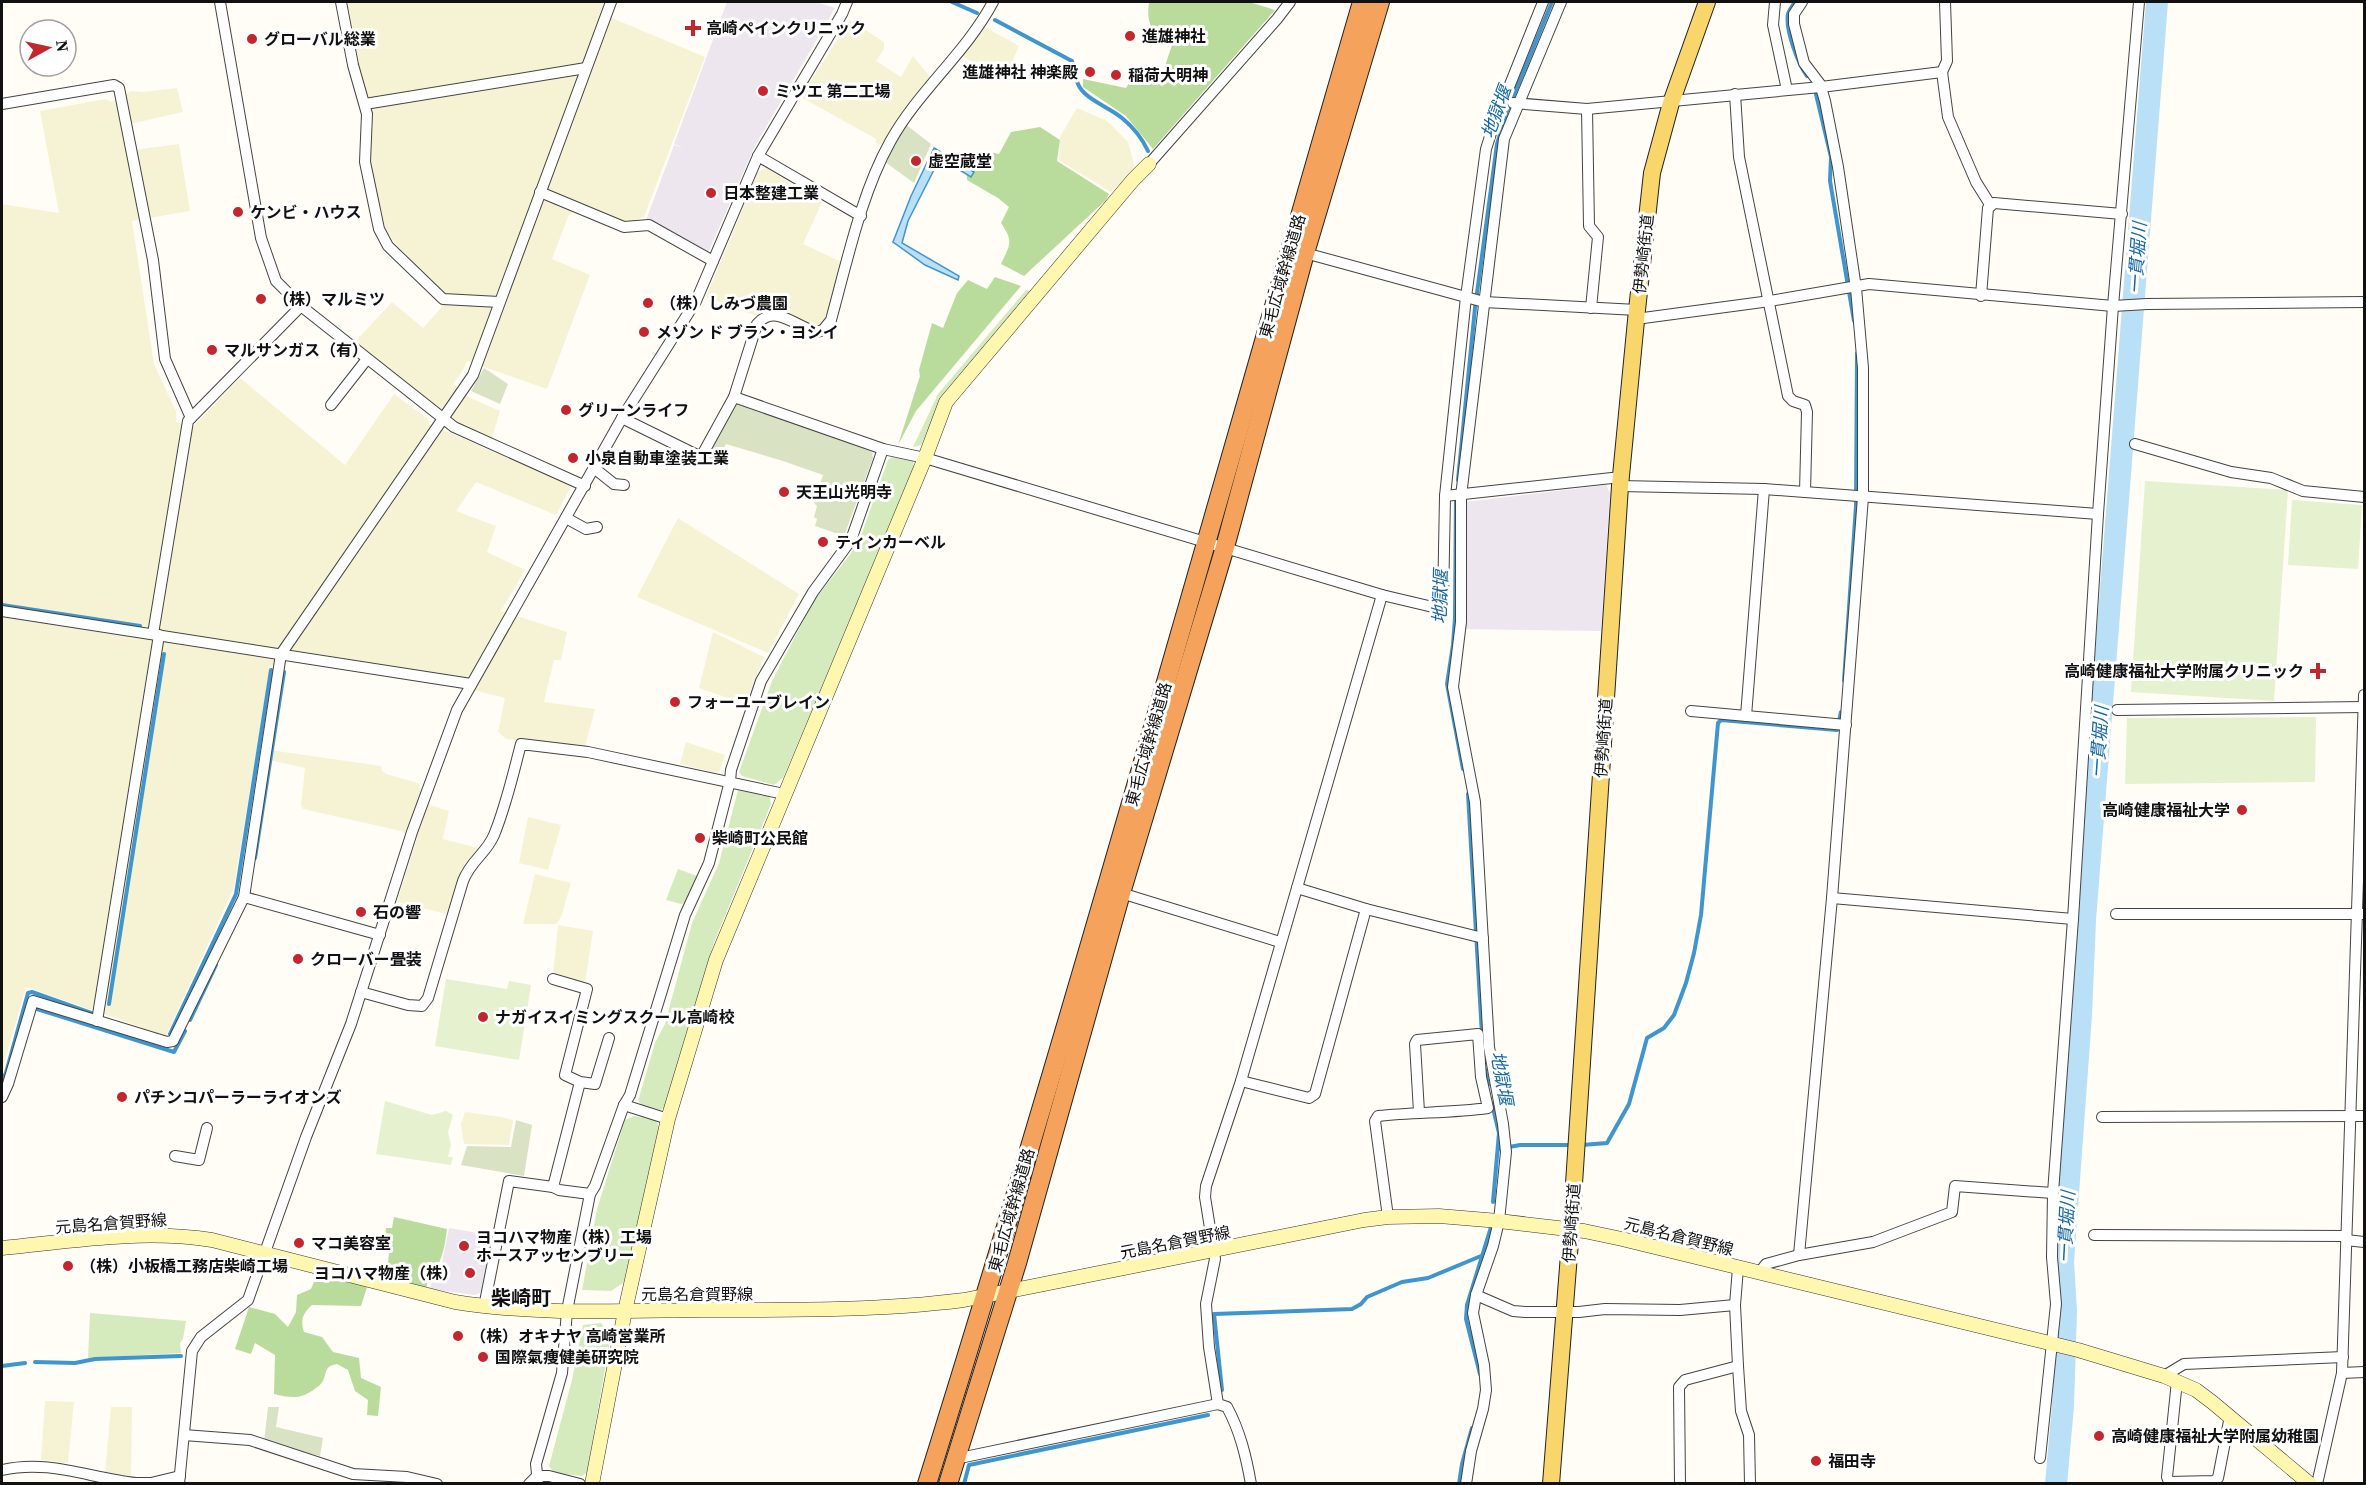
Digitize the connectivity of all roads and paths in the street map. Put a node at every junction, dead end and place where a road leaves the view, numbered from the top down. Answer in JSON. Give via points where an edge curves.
{"nodes":[{"id":1,"x":220,"y":2,"type":"edge"},
{"id":2,"x":341,"y":2,"type":"edge"},
{"id":3,"x":611,"y":2,"type":"edge"},
{"id":4,"x":847,"y":2,"type":"edge"},
{"id":5,"x":993,"y":2,"type":"edge"},
{"id":6,"x":1290,"y":2,"type":"edge"},
{"id":7,"x":1362,"y":2,"type":"edge"},
{"id":8,"x":1380,"y":2,"type":"edge"},
{"id":9,"x":1543,"y":2,"type":"edge"},
{"id":10,"x":1561,"y":2,"type":"edge"},
{"id":11,"x":1707,"y":2,"type":"edge"},
{"id":12,"x":1775,"y":2,"type":"edge"},
{"id":13,"x":1802,"y":2,"type":"edge"},
{"id":14,"x":1946,"y":2,"type":"edge"},
{"id":15,"x":2139,"y":2,"type":"edge"},
{"id":16,"x":586,"y":68,"type":"junction"},
{"id":17,"x":1942,"y":72,"type":"junction"},
{"id":18,"x":1821,"y":87,"type":"junction"},
{"id":19,"x":1786,"y":90,"type":"junction"},
{"id":20,"x":1735,"y":94,"type":"junction"},
{"id":21,"x":1504,"y":100,"type":"junction"},
{"id":22,"x":1671,"y":103,"type":"junction"},
{"id":23,"x":2,"y":104,"type":"edge"},
{"id":24,"x":365,"y":104,"type":"junction"},
{"id":25,"x":1518,"y":104,"type":"junction"},
{"id":26,"x":1587,"y":109,"type":"junction"},
{"id":27,"x":758,"y":156,"type":"junction"},
{"id":28,"x":1149,"y":164,"type":"joint"},
{"id":29,"x":540,"y":192,"type":"junction"},
{"id":30,"x":1991,"y":206,"type":"junction"},
{"id":31,"x":2122,"y":214,"type":"junction"},
{"id":32,"x":861,"y":216,"type":"junction"},
{"id":33,"x":1305,"y":254,"type":"junction"},
{"id":34,"x":713,"y":261,"type":"junction"},
{"id":35,"x":1856,"y":288,"type":"junction"},
{"id":36,"x":1981,"y":296,"type":"junction"},
{"id":37,"x":1467,"y":297,"type":"junction"},
{"id":38,"x":499,"y":302,"type":"junction"},
{"id":39,"x":1484,"y":302,"type":"junction"},
{"id":40,"x":1770,"y":302,"type":"junction"},
{"id":41,"x":2364,"y":302,"type":"edge"},
{"id":42,"x":301,"y":306,"type":"junction"},
{"id":43,"x":2115,"y":306,"type":"junction"},
{"id":44,"x":1591,"y":308,"type":"junction"},
{"id":45,"x":1637,"y":314,"type":"junction"},
{"id":46,"x":368,"y":359,"type":"junction"},
{"id":47,"x":734,"y":397,"type":"junction"},
{"id":48,"x":331,"y":405,"type":"dead end"},
{"id":49,"x":191,"y":418,"type":"junction"},
{"id":50,"x":442,"y":418,"type":"junction"},
{"id":51,"x":622,"y":418,"type":"junction"},
{"id":52,"x":2135,"y":444,"type":"dead end"},
{"id":53,"x":883,"y":448,"type":"junction"},
{"id":54,"x":925,"y":458,"type":"junction"},
{"id":55,"x":594,"y":468,"type":"junction"},
{"id":56,"x":1620,"y":481,"type":"junction"},
{"id":57,"x":624,"y":485,"type":"dead end"},
{"id":58,"x":585,"y":486,"type":"junction"},
{"id":59,"x":1764,"y":489,"type":"junction"},
{"id":60,"x":1805,"y":492,"type":"junction"},
{"id":61,"x":1445,"y":496,"type":"junction"},
{"id":62,"x":1461,"y":496,"type":"junction"},
{"id":63,"x":1863,"y":497,"type":"junction"},
{"id":64,"x":2364,"y":497,"type":"edge"},
{"id":65,"x":2098,"y":514,"type":"junction"},
{"id":66,"x":566,"y":518,"type":"junction"},
{"id":67,"x":597,"y":527,"type":"dead end"},
{"id":68,"x":1207,"y":542,"type":"junction"},
{"id":69,"x":1225,"y":548,"type":"junction"},
{"id":70,"x":1382,"y":595,"type":"junction"},
{"id":71,"x":2,"y":611,"type":"edge"},
{"id":72,"x":156,"y":635,"type":"junction"},
{"id":73,"x":281,"y":654,"type":"junction"},
{"id":74,"x":471,"y":684,"type":"junction"},
{"id":75,"x":2364,"y":695,"type":"edge"},
{"id":76,"x":2364,"y":707,"type":"edge"},
{"id":77,"x":2117,"y":710,"type":"dead end"},
{"id":78,"x":1691,"y":711,"type":"dead end"},
{"id":79,"x":1746,"y":716,"type":"junction"},
{"id":80,"x":1846,"y":725,"type":"junction"},
{"id":81,"x":730,"y":781,"type":"junction"},
{"id":82,"x":784,"y":794,"type":"junction"},
{"id":83,"x":1297,"y":888,"type":"junction"},
{"id":84,"x":1121,"y":893,"type":"junction"},
{"id":85,"x":244,"y":897,"type":"junction"},
{"id":86,"x":1832,"y":898,"type":"junction"},
{"id":87,"x":1366,"y":909,"type":"junction"},
{"id":88,"x":2116,"y":914,"type":"dead end"},
{"id":89,"x":2360,"y":915,"type":"edge"},
{"id":90,"x":2073,"y":919,"type":"junction"},
{"id":91,"x":380,"y":935,"type":"junction"},
{"id":92,"x":1483,"y":938,"type":"junction"},
{"id":93,"x":1280,"y":942,"type":"junction"},
{"id":94,"x":553,"y":979,"type":"dead end"},
{"id":95,"x":361,"y":992,"type":"junction"},
{"id":96,"x":97,"y":1021,"type":"junction"},
{"id":97,"x":609,"y":1038,"type":"dead end"},
{"id":98,"x":1241,"y":1081,"type":"junction"},
{"id":99,"x":580,"y":1082,"type":"junction"},
{"id":100,"x":1490,"y":1091,"type":"junction"},
{"id":101,"x":2,"y":1097,"type":"edge"},
{"id":102,"x":624,"y":1104,"type":"junction"},
{"id":103,"x":1419,"y":1112,"type":"junction"},
{"id":104,"x":2349,"y":1116,"type":"junction"},
{"id":105,"x":2364,"y":1116,"type":"edge"},
{"id":106,"x":2102,"y":1117,"type":"dead end"},
{"id":107,"x":668,"y":1119,"type":"junction"},
{"id":108,"x":207,"y":1128,"type":"dead end"},
{"id":109,"x":175,"y":1156,"type":"dead end"},
{"id":110,"x":553,"y":1187,"type":"junction"},
{"id":111,"x":2054,"y":1193,"type":"junction"},
{"id":112,"x":590,"y":1194,"type":"junction"},
{"id":113,"x":1388,"y":1217,"type":"junction"},
{"id":114,"x":1498,"y":1221,"type":"junction"},
{"id":115,"x":1571,"y":1229,"type":"junction"},
{"id":116,"x":2094,"y":1236,"type":"dead end"},
{"id":117,"x":2345,"y":1238,"type":"junction"},
{"id":118,"x":2364,"y":1242,"type":"edge"},
{"id":119,"x":2,"y":1248,"type":"edge"},
{"id":120,"x":1214,"y":1251,"type":"junction"},
{"id":121,"x":264,"y":1253,"type":"junction"},
{"id":122,"x":1799,"y":1255,"type":"junction"},
{"id":123,"x":1738,"y":1268,"type":"junction"},
{"id":124,"x":1759,"y":1273,"type":"junction"},
{"id":125,"x":1007,"y":1292,"type":"junction"},
{"id":126,"x":1476,"y":1295,"type":"junction"},
{"id":127,"x":985,"y":1297,"type":"junction"},
{"id":128,"x":1735,"y":1305,"type":"junction"},
{"id":129,"x":484,"y":1307,"type":"junction"},
{"id":130,"x":567,"y":1311,"type":"junction"},
{"id":131,"x":625,"y":1311,"type":"junction"},
{"id":132,"x":1563,"y":1311,"type":"junction"},
{"id":133,"x":2052,"y":1343,"type":"junction"},
{"id":134,"x":2343,"y":1357,"type":"junction"},
{"id":135,"x":1738,"y":1366,"type":"junction"},
{"id":136,"x":2364,"y":1372,"type":"edge"},
{"id":137,"x":2342,"y":1373,"type":"junction"},
{"id":138,"x":2170,"y":1378,"type":"junction"},
{"id":139,"x":1218,"y":1404,"type":"junction"},
{"id":140,"x":2230,"y":1416,"type":"junction"},
{"id":141,"x":184,"y":1435,"type":"junction"},
{"id":142,"x":2040,"y":1458,"type":"dead end"},
{"id":143,"x":955,"y":1459,"type":"junction"},
{"id":144,"x":2,"y":1470,"type":"edge"},
{"id":145,"x":179,"y":1480,"type":"edge"},
{"id":146,"x":535,"y":1481,"type":"edge"},
{"id":147,"x":437,"y":1484,"type":"edge"},
{"id":148,"x":580,"y":1484,"type":"edge"},
{"id":149,"x":592,"y":1484,"type":"edge"},
{"id":150,"x":927,"y":1484,"type":"edge"},
{"id":151,"x":948,"y":1484,"type":"edge"},
{"id":152,"x":1251,"y":1484,"type":"edge"},
{"id":153,"x":1466,"y":1484,"type":"edge"},
{"id":154,"x":1551,"y":1484,"type":"edge"},
{"id":155,"x":1680,"y":1484,"type":"edge"},
{"id":156,"x":1750,"y":1484,"type":"edge"},
{"id":157,"x":2310,"y":1484,"type":"edge"},
{"id":158,"x":2317,"y":1484,"type":"edge"}],
"edges":[{"from":1,"to":42,"type":"street","via":[[261,238],[276,281]]},
{"from":2,"to":24,"type":"street"},
{"from":3,"to":16,"type":"street"},
{"from":4,"to":27,"type":"street"},
{"from":5,"to":32,"type":"street","via":[[890,142]]},
{"from":6,"to":28,"type":"street"},
{"from":7,"to":68,"type":"highway","name":"東毛広域幹線道路"},
{"from":8,"to":33,"type":"highway","name":"東毛広域幹線道路"},
{"from":9,"to":21,"type":"street"},
{"from":10,"to":25,"type":"street"},
{"from":11,"to":22,"type":"main road","name":"伊勢崎街道"},
{"from":12,"to":19,"type":"street","via":[[1773,25]]},
{"from":13,"to":18,"type":"street","via":[[1794,14],[1794,24],[1804,63]]},
{"from":14,"to":17,"type":"street","via":[[1947,60]]},
{"from":15,"to":31,"type":"street"},
{"from":16,"to":24,"type":"street"},
{"from":16,"to":29,"type":"street"},
{"from":17,"to":18,"type":"street"},
{"from":17,"to":30,"type":"street","via":[[1948,117],[1976,182]]},
{"from":18,"to":19,"type":"street"},
{"from":18,"to":35,"type":"street","via":[[1838,167]]},
{"from":19,"to":20,"type":"street"},
{"from":20,"to":22,"type":"street"},
{"from":20,"to":40,"type":"street","via":[[1739,157]]},
{"from":21,"to":25,"type":"street"},
{"from":21,"to":37,"type":"street","via":[[1486,149]]},
{"from":22,"to":26,"type":"street"},
{"from":22,"to":45,"type":"main road","name":"伊勢崎街道","via":[[1652,173]]},
{"from":23,"to":49,"type":"street","via":[[114,85],[119,88],[153,260],[165,359]]},
{"from":24,"to":38,"type":"street","via":[[365,162],[379,229],[388,246],[443,299]]},
{"from":25,"to":26,"type":"street"},
{"from":25,"to":39,"type":"street","via":[[1502,151]]},
{"from":26,"to":44,"type":"street","via":[[1589,226],[1598,237]]},
{"from":27,"to":32,"type":"street"},
{"from":27,"to":34,"type":"street"},
{"from":28,"to":54,"type":"main road","via":[[946,402]]},
{"from":29,"to":34,"type":"street","via":[[624,227],[649,225]]},
{"from":29,"to":38,"type":"street"},
{"from":30,"to":31,"type":"street","via":[[1994,203]]},
{"from":30,"to":36,"type":"street"},
{"from":31,"to":43,"type":"street"},
{"from":32,"to":47,"type":"street","via":[[827,326],[817,332],[779,315],[763,317],[757,324]]},
{"from":33,"to":37,"type":"street"},
{"from":33,"to":69,"type":"highway","name":"東毛広域幹線道路"},
{"from":34,"to":51,"type":"street","via":[[696,301]]},
{"from":35,"to":36,"type":"street","via":[[1869,284]]},
{"from":35,"to":40,"type":"street"},
{"from":35,"to":63,"type":"street","via":[[1863,368]]},
{"from":36,"to":43,"type":"street"},
{"from":37,"to":39,"type":"street"},
{"from":37,"to":61,"type":"street"},
{"from":38,"to":50,"type":"street","via":[[473,375]]},
{"from":39,"to":44,"type":"street"},
{"from":39,"to":62,"type":"street"},
{"from":40,"to":45,"type":"street"},
{"from":40,"to":60,"type":"street","via":[[1788,396],[1805,405],[1807,412]]},
{"from":41,"to":43,"type":"street"},
{"from":42,"to":46,"type":"street"},
{"from":42,"to":49,"type":"street"},
{"from":43,"to":65,"type":"street"},
{"from":44,"to":45,"type":"street"},
{"from":45,"to":56,"type":"main road","name":"伊勢崎街道"},
{"from":46,"to":48,"type":"street"},
{"from":46,"to":50,"type":"street"},
{"from":47,"to":51,"type":"street","via":[[700,457]]},
{"from":47,"to":53,"type":"street"},
{"from":49,"to":72,"type":"street"},
{"from":50,"to":58,"type":"street"},
{"from":50,"to":73,"type":"street"},
{"from":51,"to":55,"type":"street"},
{"from":52,"to":64,"type":"street","via":[[2231,472],[2271,478],[2303,491]]},
{"from":53,"to":54,"type":"street"},
{"from":53,"to":81,"type":"street","via":[[850,540],[813,592],[761,681],[730,770]]},
{"from":54,"to":68,"type":"street"},
{"from":54,"to":82,"type":"main road"},
{"from":55,"to":57,"type":"street","via":[[614,484]]},
{"from":55,"to":58,"type":"street"},
{"from":56,"to":59,"type":"street"},
{"from":56,"to":62,"type":"street"},
{"from":56,"to":115,"type":"main road","name":"伊勢崎街道"},
{"from":58,"to":66,"type":"street"},
{"from":59,"to":60,"type":"street"},
{"from":59,"to":79,"type":"street"},
{"from":60,"to":63,"type":"street"},
{"from":61,"to":62,"type":"street"},
{"from":61,"to":70,"type":"street","via":[[1443,603],[1437,608]]},
{"from":62,"to":92,"type":"street","via":[[1461,622],[1453,687],[1475,802]]},
{"from":63,"to":65,"type":"street"},
{"from":63,"to":80,"type":"street"},
{"from":65,"to":90,"type":"street"},
{"from":66,"to":67,"type":"street","via":[[586,529]]},
{"from":66,"to":74,"type":"street"},
{"from":68,"to":69,"type":"street"},
{"from":68,"to":127,"type":"highway","name":"東毛広域幹線道路"},
{"from":69,"to":70,"type":"street"},
{"from":69,"to":84,"type":"highway","name":"東毛広域幹線道路"},
{"from":70,"to":83,"type":"street"},
{"from":71,"to":72,"type":"street"},
{"from":72,"to":73,"type":"street"},
{"from":72,"to":96,"type":"street"},
{"from":73,"to":74,"type":"street"},
{"from":73,"to":85,"type":"street"},
{"from":74,"to":91,"type":"street","via":[[457,710],[424,799]]},
{"from":75,"to":76,"type":"street"},
{"from":76,"to":77,"type":"street"},
{"from":76,"to":89,"type":"street"},
{"from":78,"to":79,"type":"street"},
{"from":79,"to":80,"type":"street"},
{"from":80,"to":86,"type":"street"},
{"from":81,"to":82,"type":"street"},
{"from":81,"to":95,"type":"street","via":[[588,752],[521,744],[494,835],[469,866],[463,881],[429,998],[422,1005],[408,1005]]},
{"from":81,"to":102,"type":"street","via":[[710,863],[685,915]]},
{"from":82,"to":107,"type":"main road","via":[[716,960]]},
{"from":83,"to":87,"type":"street"},
{"from":83,"to":93,"type":"street"},
{"from":84,"to":93,"type":"street"},
{"from":84,"to":125,"type":"highway","name":"東毛広域幹線道路"},
{"from":85,"to":91,"type":"street"},
{"from":85,"to":96,"type":"street","via":[[173,1041]]},
{"from":86,"to":90,"type":"street"},
{"from":86,"to":122,"type":"street"},
{"from":87,"to":92,"type":"street"},
{"from":87,"to":98,"type":"street","via":[[1315,1094],[1309,1098]]},
{"from":88,"to":89,"type":"street"},
{"from":89,"to":104,"type":"street"},
{"from":90,"to":111,"type":"street"},
{"from":91,"to":95,"type":"street"},
{"from":92,"to":100,"type":"street"},
{"from":93,"to":98,"type":"street"},
{"from":94,"to":99,"type":"street","via":[[587,989],[565,1075]]},
{"from":95,"to":121,"type":"street"},
{"from":96,"to":101,"type":"street","via":[[33,1001]]},
{"from":97,"to":99,"type":"street","via":[[595,1084]]},
{"from":98,"to":120,"type":"street","via":[[1206,1186]]},
{"from":99,"to":110,"type":"street"},
{"from":100,"to":103,"type":"street","via":[[1488,1108]]},
{"from":100,"to":103,"type":"street","via":[[1481,1077],[1478,1034],[1417,1040]]},
{"from":100,"to":114,"type":"street","via":[[1503,1124],[1506,1152]]},
{"from":102,"to":107,"type":"street"},
{"from":102,"to":112,"type":"street"},
{"from":103,"to":113,"type":"street","via":[[1378,1116],[1375,1121]]},
{"from":104,"to":105,"type":"street"},
{"from":104,"to":106,"type":"street"},
{"from":104,"to":117,"type":"street"},
{"from":107,"to":131,"type":"main road"},
{"from":108,"to":109,"type":"street","via":[[199,1160]]},
{"from":110,"to":112,"type":"street"},
{"from":110,"to":129,"type":"street","via":[[509,1181]]},
{"from":111,"to":122,"type":"street","via":[[1955,1186],[1952,1212],[1873,1242]]},
{"from":111,"to":133,"type":"street","via":[[2052,1257],[2056,1304]]},
{"from":112,"to":130,"type":"street"},
{"from":113,"to":114,"type":"main road","name":"元島名倉賀野線"},
{"from":113,"to":120,"type":"main road","name":"元島名倉賀野線"},
{"from":114,"to":115,"type":"main road","name":"元島名倉賀野線"},
{"from":114,"to":126,"type":"street"},
{"from":115,"to":123,"type":"main road","name":"元島名倉賀野線"},
{"from":115,"to":132,"type":"main road","name":"伊勢崎街道"},
{"from":116,"to":117,"type":"street"},
{"from":117,"to":118,"type":"street"},
{"from":117,"to":134,"type":"street"},
{"from":119,"to":121,"type":"main road","name":"元島名倉賀野線","via":[[162,1235],[212,1240]]},
{"from":120,"to":125,"type":"main road","name":"元島名倉賀野線"},
{"from":120,"to":139,"type":"street","via":[[1206,1304]]},
{"from":121,"to":129,"type":"main road","name":"元島名倉賀野線"},
{"from":121,"to":141,"type":"street","via":[[248,1300],[201,1337],[192,1351]]},
{"from":122,"to":124,"type":"street","via":[[1767,1264]]},
{"from":123,"to":124,"type":"main road","name":"元島名倉賀野線"},
{"from":123,"to":128,"type":"street"},
{"from":124,"to":133,"type":"main road","name":"元島名倉賀野線"},
{"from":125,"to":127,"type":"main road","name":"元島名倉賀野線"},
{"from":125,"to":143,"type":"highway","name":"東毛広域幹線道路"},
{"from":126,"to":132,"type":"street","via":[[1514,1311]]},
{"from":126,"to":153,"type":"street","via":[[1473,1313],[1486,1390]]},
{"from":127,"to":131,"type":"main road","name":"元島名倉賀野線","via":[[904,1307]]},
{"from":127,"to":150,"type":"highway","name":"東毛広域幹線道路"},
{"from":128,"to":132,"type":"street","via":[[1680,1310]]},
{"from":128,"to":135,"type":"street"},
{"from":129,"to":130,"type":"main road","name":"元島名倉賀野線"},
{"from":130,"to":131,"type":"main road","name":"元島名倉賀野線"},
{"from":130,"to":146,"type":"street","via":[[562,1373],[538,1453]]},
{"from":131,"to":149,"type":"main road"},
{"from":132,"to":154,"type":"main road","name":"伊勢崎街道"},
{"from":133,"to":138,"type":"main road","name":"元島名倉賀野線"},
{"from":133,"to":142,"type":"street"},
{"from":134,"to":137,"type":"street"},
{"from":134,"to":138,"type":"street","via":[[2184,1364]]},
{"from":135,"to":155,"type":"street","via":[[1685,1380],[1678,1387]]},
{"from":135,"to":156,"type":"street","via":[[1741,1411],[1749,1435]]},
{"from":136,"to":137,"type":"street"},
{"from":137,"to":158,"type":"street"},
{"from":138,"to":140,"type":"main road","name":"元島名倉賀野線","via":[[2196,1390]]},
{"from":138,"to":140,"type":"street","via":[[2169,1482],[2218,1478]]},
{"from":139,"to":143,"type":"street"},
{"from":139,"to":152,"type":"street","via":[[1227,1407],[1236,1424]]},
{"from":140,"to":157,"type":"main road","name":"元島名倉賀野線"},
{"from":141,"to":145,"type":"street"},
{"from":141,"to":147,"type":"street","via":[[250,1440],[353,1474],[407,1477]]},
{"from":143,"to":151,"type":"highway","name":"東毛広域幹線道路"},
{"from":144,"to":145,"type":"street","via":[[41,1466],[136,1483]]},
{"from":146,"to":148,"type":"street","via":[[549,1476]]}]}
